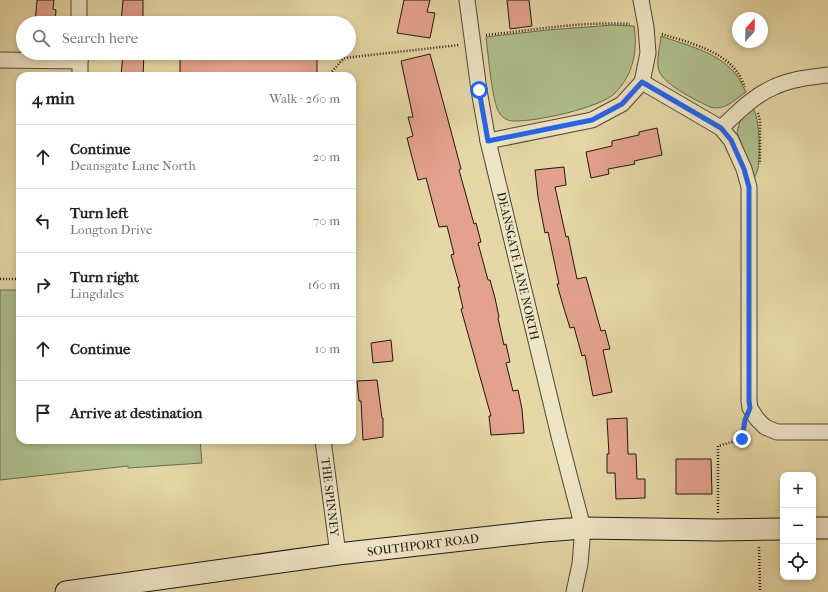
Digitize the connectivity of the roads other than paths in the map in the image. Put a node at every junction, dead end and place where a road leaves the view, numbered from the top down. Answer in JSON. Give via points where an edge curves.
{"nodes":[{"id":1,"x":79,"y":0,"type":"edge"},
{"id":2,"x":467,"y":0,"type":"edge"},
{"id":3,"x":642,"y":0,"type":"edge"},
{"id":4,"x":79,"y":16,"type":"edge"},
{"id":5,"x":0,"y":60,"type":"edge"},
{"id":6,"x":80,"y":63,"type":"edge"},
{"id":7,"x":828,"y":75,"type":"edge"},
{"id":8,"x":642,"y":82,"type":"junction"},
{"id":9,"x":721,"y":128,"type":"junction"},
{"id":10,"x":488,"y":141,"type":"junction"},
{"id":11,"x":828,"y":432,"type":"edge"},
{"id":12,"x":324,"y":444,"type":"edge"},
{"id":13,"x":583,"y":528,"type":"junction"},
{"id":14,"x":780,"y":528,"type":"edge"},
{"id":15,"x":816,"y":528,"type":"edge"},
{"id":16,"x":828,"y":528,"type":"edge"},
{"id":17,"x":338,"y":554,"type":"junction"},
{"id":18,"x":66,"y":592,"type":"edge"},
{"id":19,"x":574,"y":592,"type":"edge"}],
"edges":[{"from":1,"to":4,"type":"street"},
{"from":2,"to":10,"type":"street","name":"DEANSGATE LANE NORTH"},
{"from":3,"to":8,"type":"street","via":[[648,53]]},
{"from":5,"to":6,"type":"street"},
{"from":7,"to":9,"type":"street","via":[[805,78],[774,87],[752,100]]},
{"from":8,"to":9,"type":"street"},
{"from":8,"to":10,"type":"street","via":[[622,104],[592,120]]},
{"from":9,"to":11,"type":"street","via":[[731,140],[749,187],[750,408],[765,427],[777,432]]},
{"from":10,"to":13,"type":"street","name":"DEANSGATE LANE NORTH"},
{"from":12,"to":17,"type":"street","name":"THE SPINNEY"},
{"from":13,"to":14,"type":"main road","name":"SOUTHPORT ROAD"},
{"from":13,"to":17,"type":"main road","name":"SOUTHPORT ROAD"},
{"from":13,"to":19,"type":"street","name":"DEANSGATE LANE NORTH","via":[[580,564]]},
{"from":15,"to":16,"type":"main road"},
{"from":17,"to":18,"type":"main road","name":"SOUTHPORT ROAD"}]}
